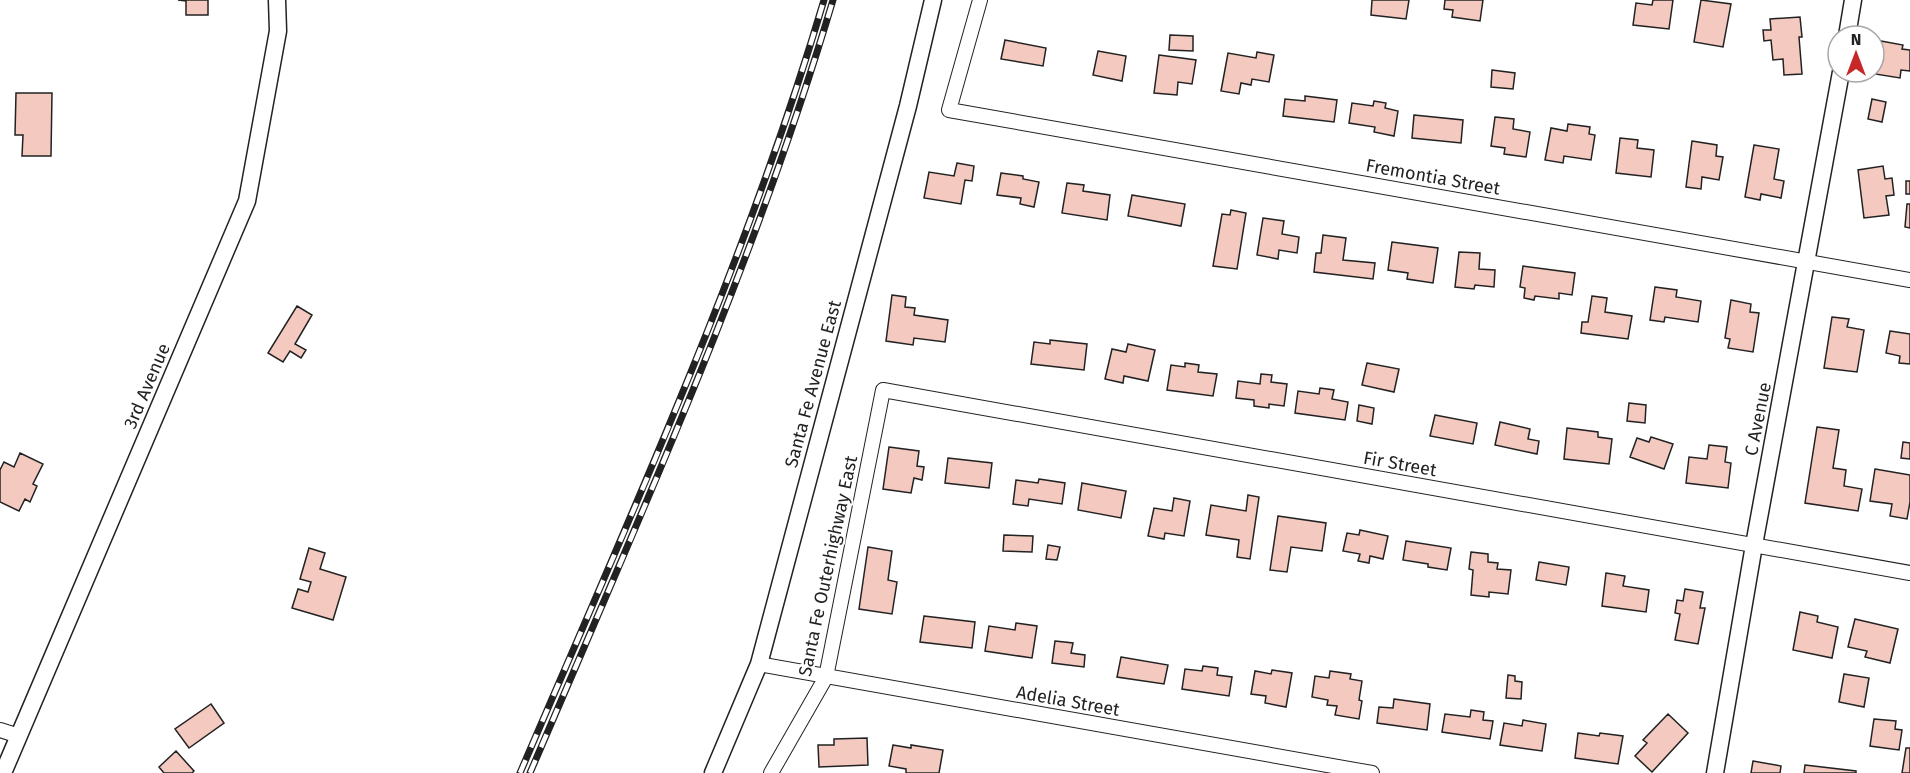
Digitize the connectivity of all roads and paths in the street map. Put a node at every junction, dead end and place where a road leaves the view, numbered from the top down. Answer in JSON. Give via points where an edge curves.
{"nodes":[{"id":1,"x":277,"y":0,"type":"edge"},
{"id":2,"x":933,"y":0,"type":"edge"},
{"id":3,"x":980,"y":0,"type":"edge"},
{"id":4,"x":1853,"y":0,"type":"edge"},
{"id":5,"x":1849,"y":24,"type":"edge"},
{"id":6,"x":1838,"y":84,"type":"edge"},
{"id":7,"x":1807,"y":261,"type":"junction"},
{"id":8,"x":1910,"y":280,"type":"edge"},
{"id":9,"x":883,"y":390,"type":"joint"},
{"id":10,"x":1754,"y":545,"type":"junction"},
{"id":11,"x":1910,"y":573,"type":"edge"},
{"id":12,"x":759,"y":664,"type":"junction"},
{"id":13,"x":826,"y":677,"type":"junction"},
{"id":14,"x":0,"y":730,"type":"edge"},
{"id":15,"x":19,"y":736,"type":"junction"},
{"id":16,"x":3,"y":773,"type":"edge"},
{"id":17,"x":713,"y":773,"type":"edge"},
{"id":18,"x":771,"y":773,"type":"edge"},
{"id":19,"x":1372,"y":773,"type":"edge"},
{"id":20,"x":1715,"y":773,"type":"edge"}],
"edges":[{"from":1,"to":15,"type":"street","name":"3rd Avenue","via":[[278,31],[247,201]]},
{"from":2,"to":12,"type":"street","name":"Santa Fe Avenue East"},
{"from":3,"to":7,"type":"street","name":"Fremontia Street","via":[[949,110]]},
{"from":4,"to":5,"type":"street"},
{"from":6,"to":7,"type":"street","name":"C Avenue"},
{"from":7,"to":8,"type":"street","name":"Fremontia Street"},
{"from":7,"to":10,"type":"street","name":"C Avenue"},
{"from":9,"to":10,"type":"street","name":"Fir Street"},
{"from":9,"to":13,"type":"street","name":"Santa Fe Outerhighway East"},
{"from":10,"to":11,"type":"street","name":"Fir Street"},
{"from":10,"to":20,"type":"street","name":"C Avenue"},
{"from":12,"to":13,"type":"street","name":"Adelia Street"},
{"from":12,"to":17,"type":"street","name":"Santa Fe Avenue East"},
{"from":13,"to":18,"type":"street","name":"Santa Fe Outerhighway East"},
{"from":13,"to":19,"type":"street","name":"Adelia Street"},
{"from":14,"to":15,"type":"street"},
{"from":15,"to":16,"type":"street","name":"3rd Avenue"}]}
